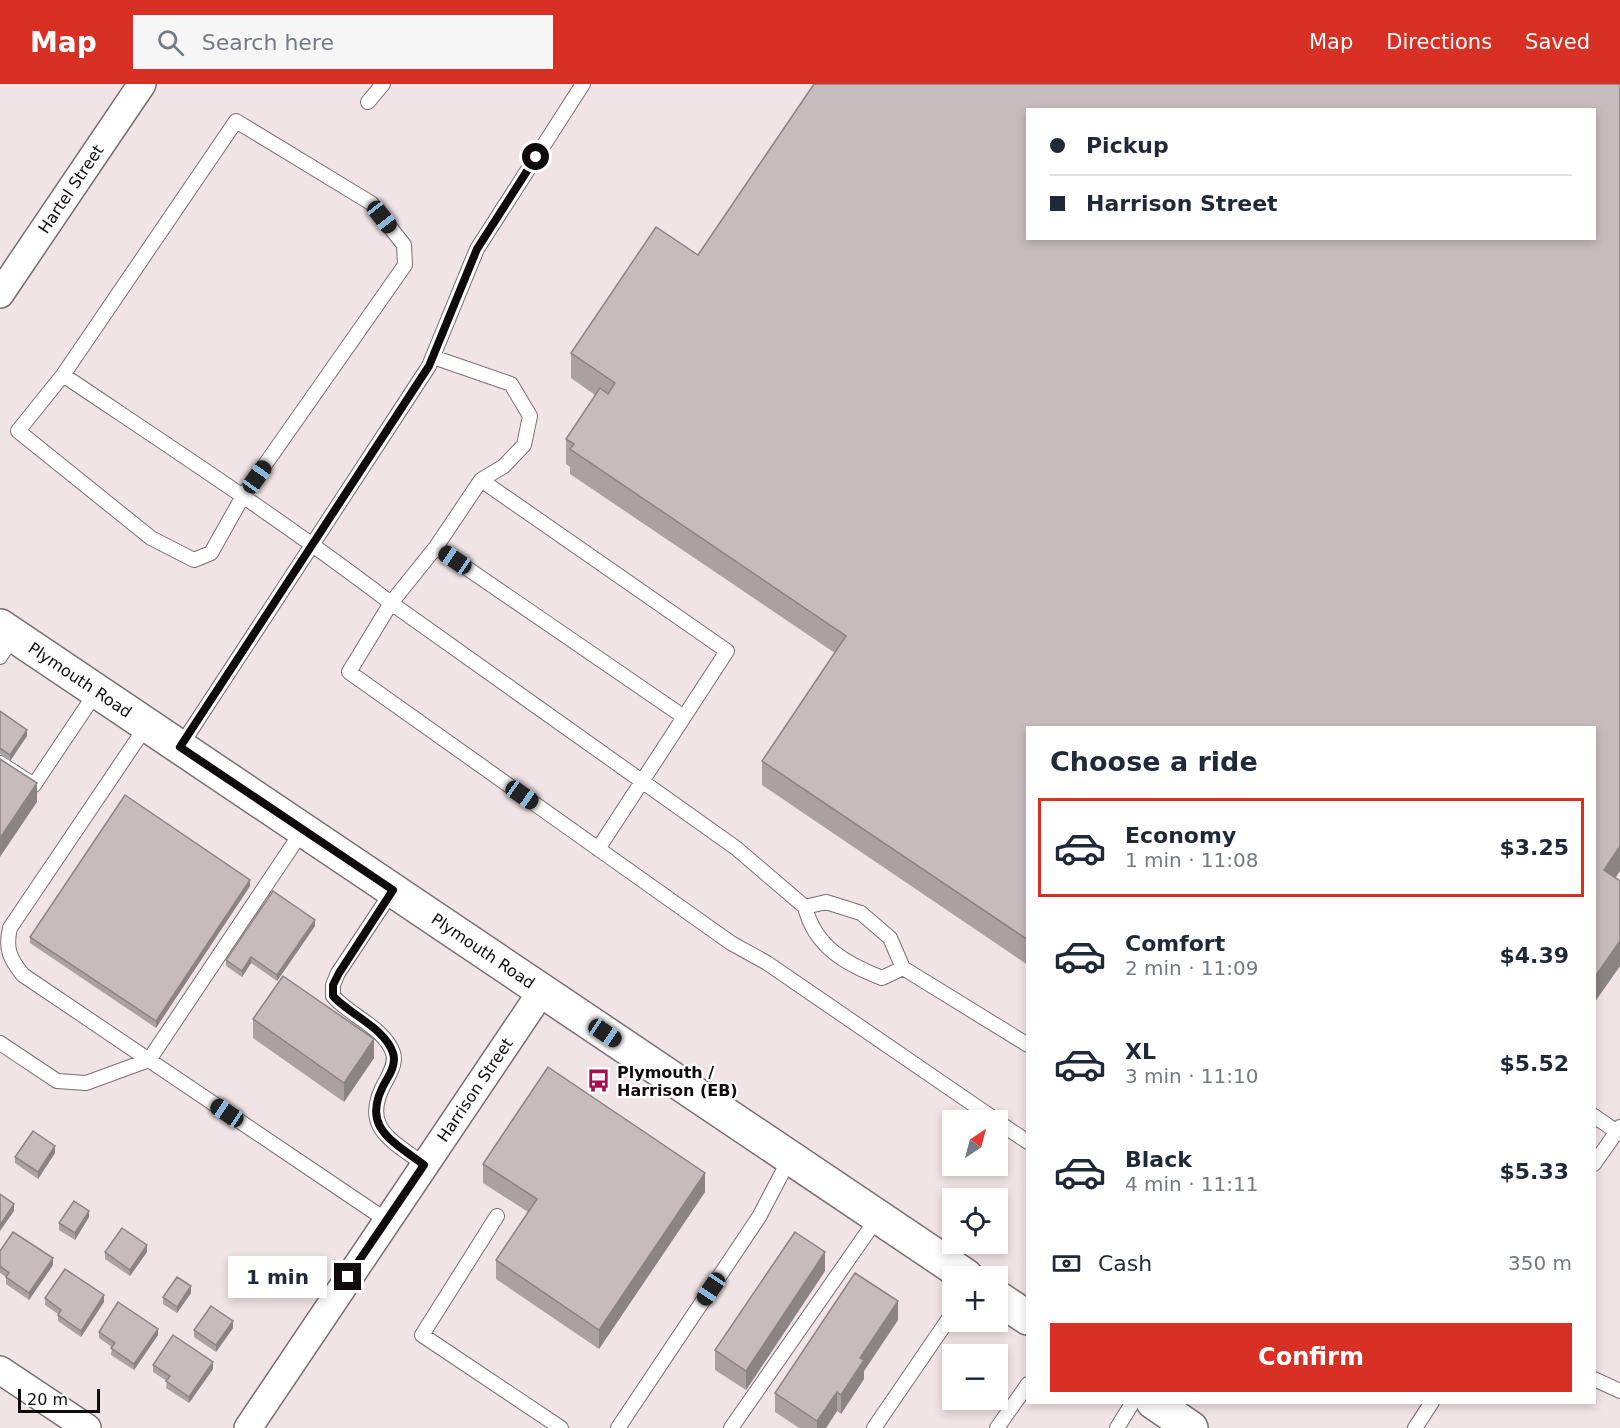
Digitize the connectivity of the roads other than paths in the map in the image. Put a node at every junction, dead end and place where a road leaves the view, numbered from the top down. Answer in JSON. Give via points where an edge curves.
{"nodes":[{"id":1,"x":142,"y":84,"type":"edge"},
{"id":2,"x":383,"y":84,"type":"edge"},
{"id":3,"x":583,"y":84,"type":"edge"},
{"id":4,"x":368,"y":102,"type":"dead end"},
{"id":5,"x":0,"y":294,"type":"edge"},
{"id":6,"x":433,"y":357,"type":"junction"},
{"id":7,"x":63,"y":375,"type":"junction"},
{"id":8,"x":481,"y":480,"type":"junction"},
{"id":9,"x":243,"y":496,"type":"junction"},
{"id":10,"x":313,"y":543,"type":"junction"},
{"id":11,"x":436,"y":547,"type":"junction"},
{"id":12,"x":391,"y":603,"type":"junction"},
{"id":13,"x":5,"y":639,"type":"edge"},
{"id":14,"x":97,"y":691,"type":"junction"},
{"id":15,"x":684,"y":717,"type":"junction"},
{"id":16,"x":147,"y":725,"type":"junction"},
{"id":17,"x":180,"y":747,"type":"junction"},
{"id":18,"x":0,"y":763,"type":"edge"},
{"id":19,"x":642,"y":780,"type":"junction"},
{"id":20,"x":303,"y":830,"type":"junction"},
{"id":21,"x":598,"y":849,"type":"junction"},
{"id":22,"x":393,"y":890,"type":"junction"},
{"id":23,"x":805,"y":908,"type":"junction"},
{"id":24,"x":3,"y":948,"type":"edge"},
{"id":25,"x":903,"y":968,"type":"junction"},
{"id":26,"x":542,"y":991,"type":"junction"},
{"id":27,"x":0,"y":1043,"type":"edge"},
{"id":28,"x":1026,"y":1044,"type":"edge"},
{"id":29,"x":149,"y":1060,"type":"junction"},
{"id":30,"x":981,"y":1110,"type":"edge"},
{"id":31,"x":1596,"y":1117,"type":"edge"},
{"id":32,"x":1008,"y":1128,"type":"edge"},
{"id":33,"x":1619,"y":1131,"type":"edge"},
{"id":34,"x":1026,"y":1141,"type":"edge"},
{"id":35,"x":790,"y":1158,"type":"junction"},
{"id":36,"x":1596,"y":1161,"type":"edge"},
{"id":37,"x":424,"y":1165,"type":"junction"},
{"id":38,"x":497,"y":1216,"type":"dead end"},
{"id":39,"x":878,"y":1217,"type":"junction"},
{"id":40,"x":386,"y":1220,"type":"junction"},
{"id":41,"x":951,"y":1266,"type":"edge"},
{"id":42,"x":1008,"y":1305,"type":"edge"},
{"id":43,"x":1026,"y":1317,"type":"edge"},
{"id":44,"x":942,"y":1329,"type":"edge"},
{"id":45,"x":0,"y":1370,"type":"edge"},
{"id":46,"x":1596,"y":1380,"type":"edge"},
{"id":47,"x":1026,"y":1387,"type":"edge"},
{"id":48,"x":1620,"y":1391,"type":"edge"},
{"id":49,"x":1133,"y":1404,"type":"edge"},
{"id":50,"x":1156,"y":1404,"type":"edge"},
{"id":51,"x":1431,"y":1404,"type":"edge"},
{"id":52,"x":87,"y":1428,"type":"edge"},
{"id":53,"x":248,"y":1428,"type":"edge"},
{"id":54,"x":561,"y":1428,"type":"edge"},
{"id":55,"x":618,"y":1428,"type":"edge"},
{"id":56,"x":731,"y":1428,"type":"edge"},
{"id":57,"x":874,"y":1428,"type":"edge"},
{"id":58,"x":997,"y":1428,"type":"edge"},
{"id":59,"x":1118,"y":1428,"type":"edge"},
{"id":60,"x":1191,"y":1428,"type":"edge"},
{"id":61,"x":1415,"y":1428,"type":"edge"}],
"edges":[{"from":1,"to":5,"type":"street","name":"Hartel Street"},
{"from":2,"to":4,"type":"lane"},
{"from":3,"to":6,"type":"lane","via":[[477,249]]},
{"from":6,"to":8,"type":"lane","via":[[511,384],[530,416],[524,445],[504,466]]},
{"from":6,"to":10,"type":"lane"},
{"from":7,"to":9,"type":"lane"},
{"from":7,"to":9,"type":"lane","via":[[18,431],[151,538],[194,560],[211,554]]},
{"from":7,"to":9,"type":"lane","via":[[236,121],[371,203],[404,245],[405,265]]},
{"from":8,"to":11,"type":"lane"},
{"from":8,"to":15,"type":"lane","via":[[727,651]]},
{"from":9,"to":10,"type":"lane"},
{"from":10,"to":12,"type":"lane"},
{"from":10,"to":17,"type":"lane"},
{"from":11,"to":12,"type":"lane"},
{"from":11,"to":15,"type":"lane"},
{"from":12,"to":19,"type":"lane"},
{"from":12,"to":21,"type":"lane","via":[[349,672]]},
{"from":13,"to":14,"type":"main road","name":"Plymouth Road"},
{"from":14,"to":16,"type":"main road","name":"Plymouth Road"},
{"from":14,"to":18,"type":"lane","via":[[34,785]]},
{"from":15,"to":19,"type":"lane"},
{"from":16,"to":17,"type":"main road","name":"Plymouth Road"},
{"from":16,"to":24,"type":"lane","via":[[10,928]]},
{"from":17,"to":20,"type":"main road","name":"Plymouth Road"},
{"from":19,"to":21,"type":"lane"},
{"from":19,"to":23,"type":"lane","via":[[736,848]]},
{"from":20,"to":22,"type":"main road","name":"Plymouth Road"},
{"from":20,"to":29,"type":"lane"},
{"from":21,"to":30,"type":"lane"},
{"from":22,"to":26,"type":"main road","name":"Plymouth Road"},
{"from":22,"to":37,"type":"lane","via":[[339,973],[333,996],[389,1043],[394,1055],[392,1070],[377,1096],[374,1112],[385,1135]]},
{"from":23,"to":25,"type":"lane","via":[[826,902],[861,913],[890,938]]},
{"from":23,"to":25,"type":"lane","via":[[810,929],[856,968],[882,978]]},
{"from":24,"to":29,"type":"lane","via":[[23,975]]},
{"from":25,"to":28,"type":"lane"},
{"from":26,"to":35,"type":"main road","name":"Plymouth Road"},
{"from":26,"to":37,"type":"street","name":"Harrison Street"},
{"from":27,"to":29,"type":"lane","via":[[57,1081],[86,1083]]},
{"from":29,"to":40,"type":"lane"},
{"from":31,"to":33,"type":"lane"},
{"from":32,"to":34,"type":"lane"},
{"from":33,"to":36,"type":"lane"},
{"from":35,"to":39,"type":"main road","name":"Plymouth Road"},
{"from":35,"to":55,"type":"lane","via":[[759,1217]]},
{"from":37,"to":40,"type":"street","name":"Harrison Street"},
{"from":38,"to":54,"type":"lane","via":[[422,1335]]},
{"from":39,"to":41,"type":"main road","name":"Plymouth Road"},
{"from":39,"to":56,"type":"lane"},
{"from":40,"to":53,"type":"street","name":"Harrison Street"},
{"from":42,"to":43,"type":"main road"},
{"from":44,"to":57,"type":"lane"},
{"from":45,"to":52,"type":"street"},
{"from":46,"to":48,"type":"lane"},
{"from":47,"to":58,"type":"lane"},
{"from":49,"to":59,"type":"lane"},
{"from":50,"to":60,"type":"main road"},
{"from":51,"to":61,"type":"lane"}]}
